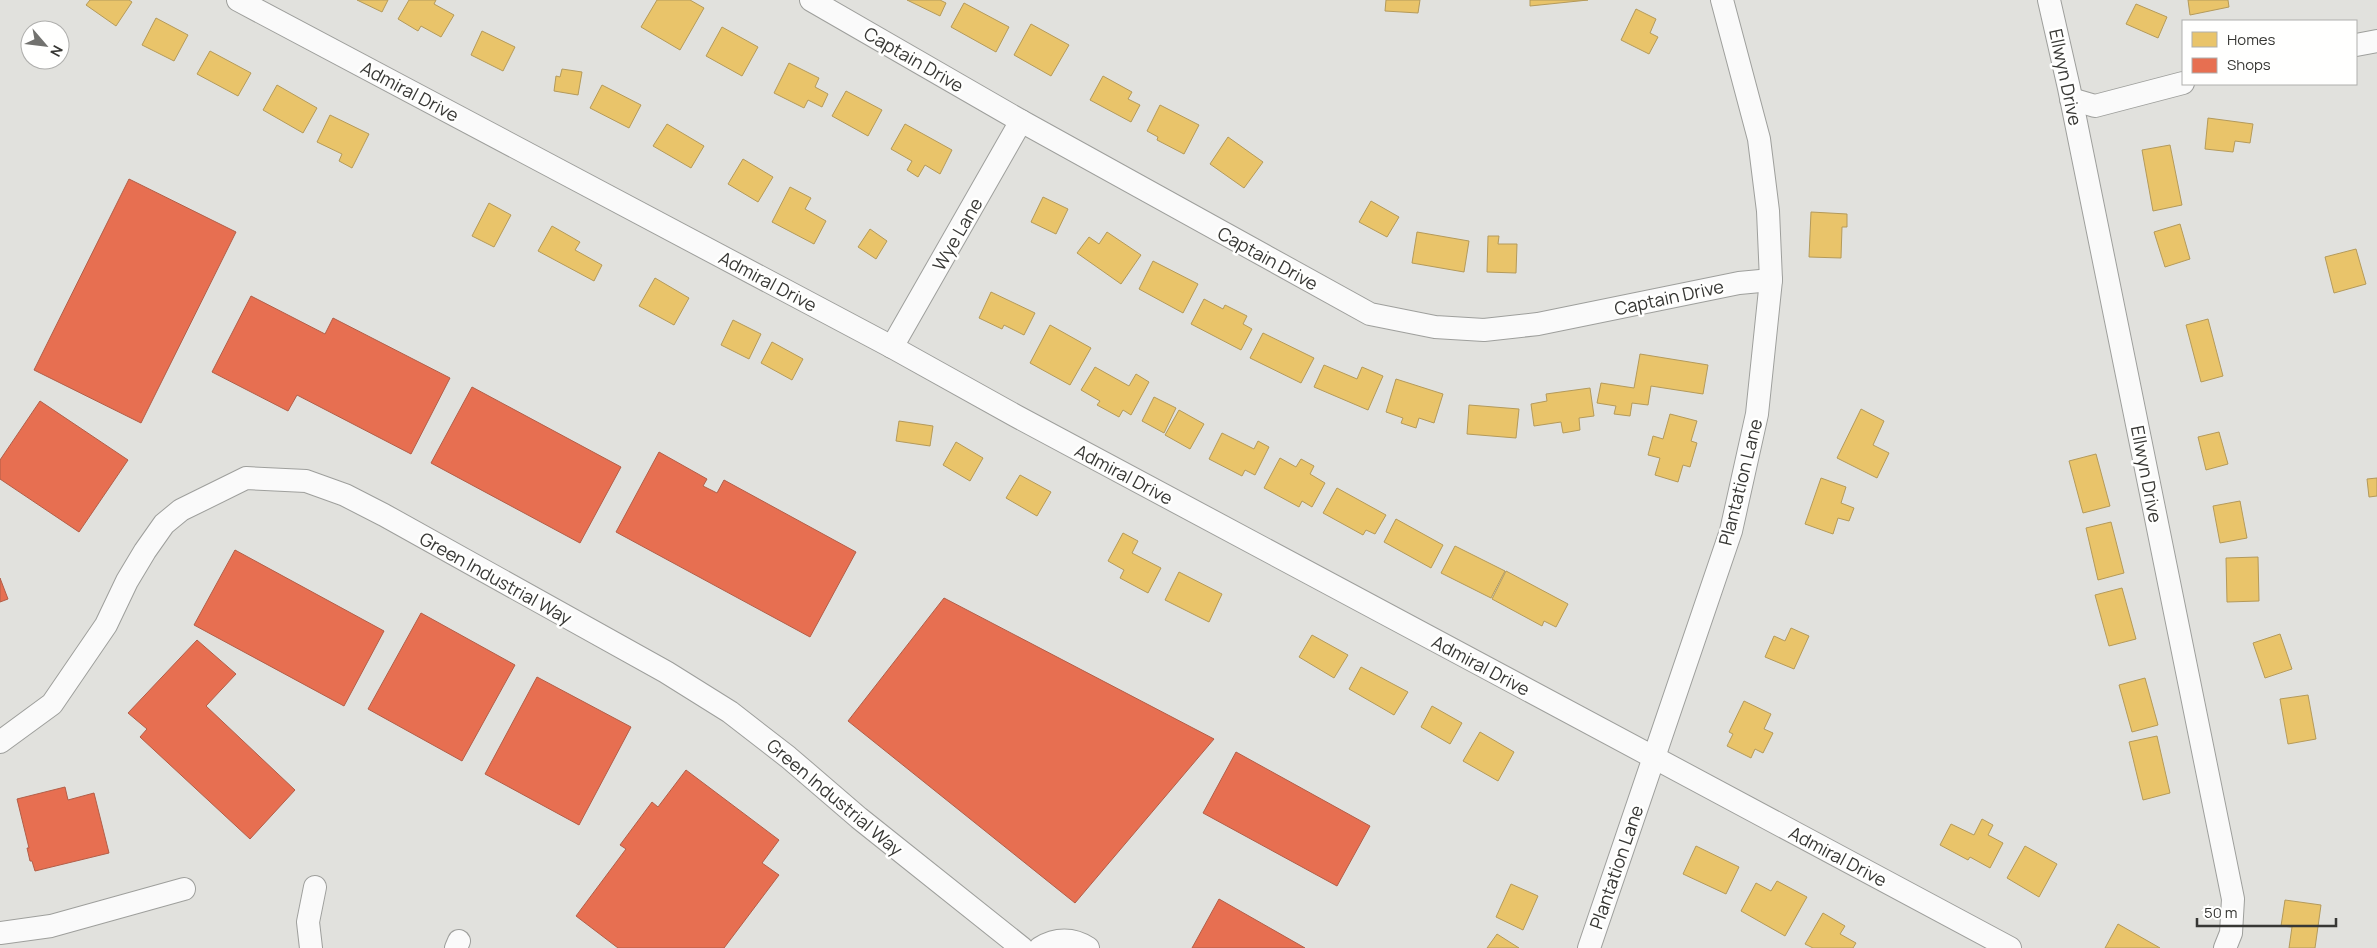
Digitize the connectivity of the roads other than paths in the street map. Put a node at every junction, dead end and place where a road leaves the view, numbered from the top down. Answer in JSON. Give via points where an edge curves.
{"nodes":[{"id":1,"x":238,"y":0,"type":"edge"},
{"id":2,"x":812,"y":0,"type":"edge"},
{"id":3,"x":1722,"y":0,"type":"edge"},
{"id":4,"x":2050,"y":0,"type":"edge"},
{"id":5,"x":2182,"y":83,"type":"edge"},
{"id":6,"x":2071,"y":99,"type":"junction"},
{"id":7,"x":1021,"y":121,"type":"junction"},
{"id":8,"x":1771,"y":280,"type":"junction"},
{"id":9,"x":892,"y":347,"type":"junction"},
{"id":10,"x":0,"y":742,"type":"edge"},
{"id":11,"x":1654,"y":758,"type":"junction"},
{"id":12,"x":315,"y":887,"type":"dead end"},
{"id":13,"x":184,"y":889,"type":"dead end"},
{"id":14,"x":0,"y":933,"type":"edge"},
{"id":15,"x":311,"y":948,"type":"edge"},
{"id":16,"x":1022,"y":948,"type":"edge"},
{"id":17,"x":1040,"y":948,"type":"edge"},
{"id":18,"x":1088,"y":948,"type":"edge"},
{"id":19,"x":1589,"y":948,"type":"edge"},
{"id":20,"x":2010,"y":948,"type":"edge"},
{"id":21,"x":2225,"y":948,"type":"edge"}],
"edges":[{"from":1,"to":9,"type":"street","name":"Admiral Drive"},
{"from":2,"to":7,"type":"street","name":"Captain Drive"},
{"from":3,"to":8,"type":"street","name":"Plantation Lane","via":[[1759,139],[1768,211]]},
{"from":4,"to":6,"type":"street","name":"Ellwyn Drive"},
{"from":5,"to":6,"type":"street","via":[[2095,106]]},
{"from":6,"to":21,"type":"street","name":"Ellwyn Drive","via":[[2233,899],[2231,933]]},
{"from":7,"to":8,"type":"street","name":"Captain Drive","via":[[1370,314],[1435,327],[1484,330],[1538,324],[1740,283]]},
{"from":7,"to":9,"type":"street","name":"Wye Lane"},
{"from":8,"to":11,"type":"street","name":"Plantation Lane","via":[[1757,414],[1731,531]]},
{"from":9,"to":11,"type":"street","name":"Admiral Drive"},
{"from":10,"to":16,"type":"street","name":"Green Industrial Way","via":[[52,704],[106,625],[127,581],[164,524],[181,510],[246,478],[306,481],[384,515],[666,672],[730,712]]},
{"from":11,"to":19,"type":"street","name":"Plantation Lane"},
{"from":11,"to":20,"type":"street","name":"Admiral Drive"},
{"from":12,"to":15,"type":"street","via":[[308,922]]},
{"from":13,"to":14,"type":"street","via":[[51,926]]},
{"from":17,"to":18,"type":"street","via":[[1067,940]]}]}
